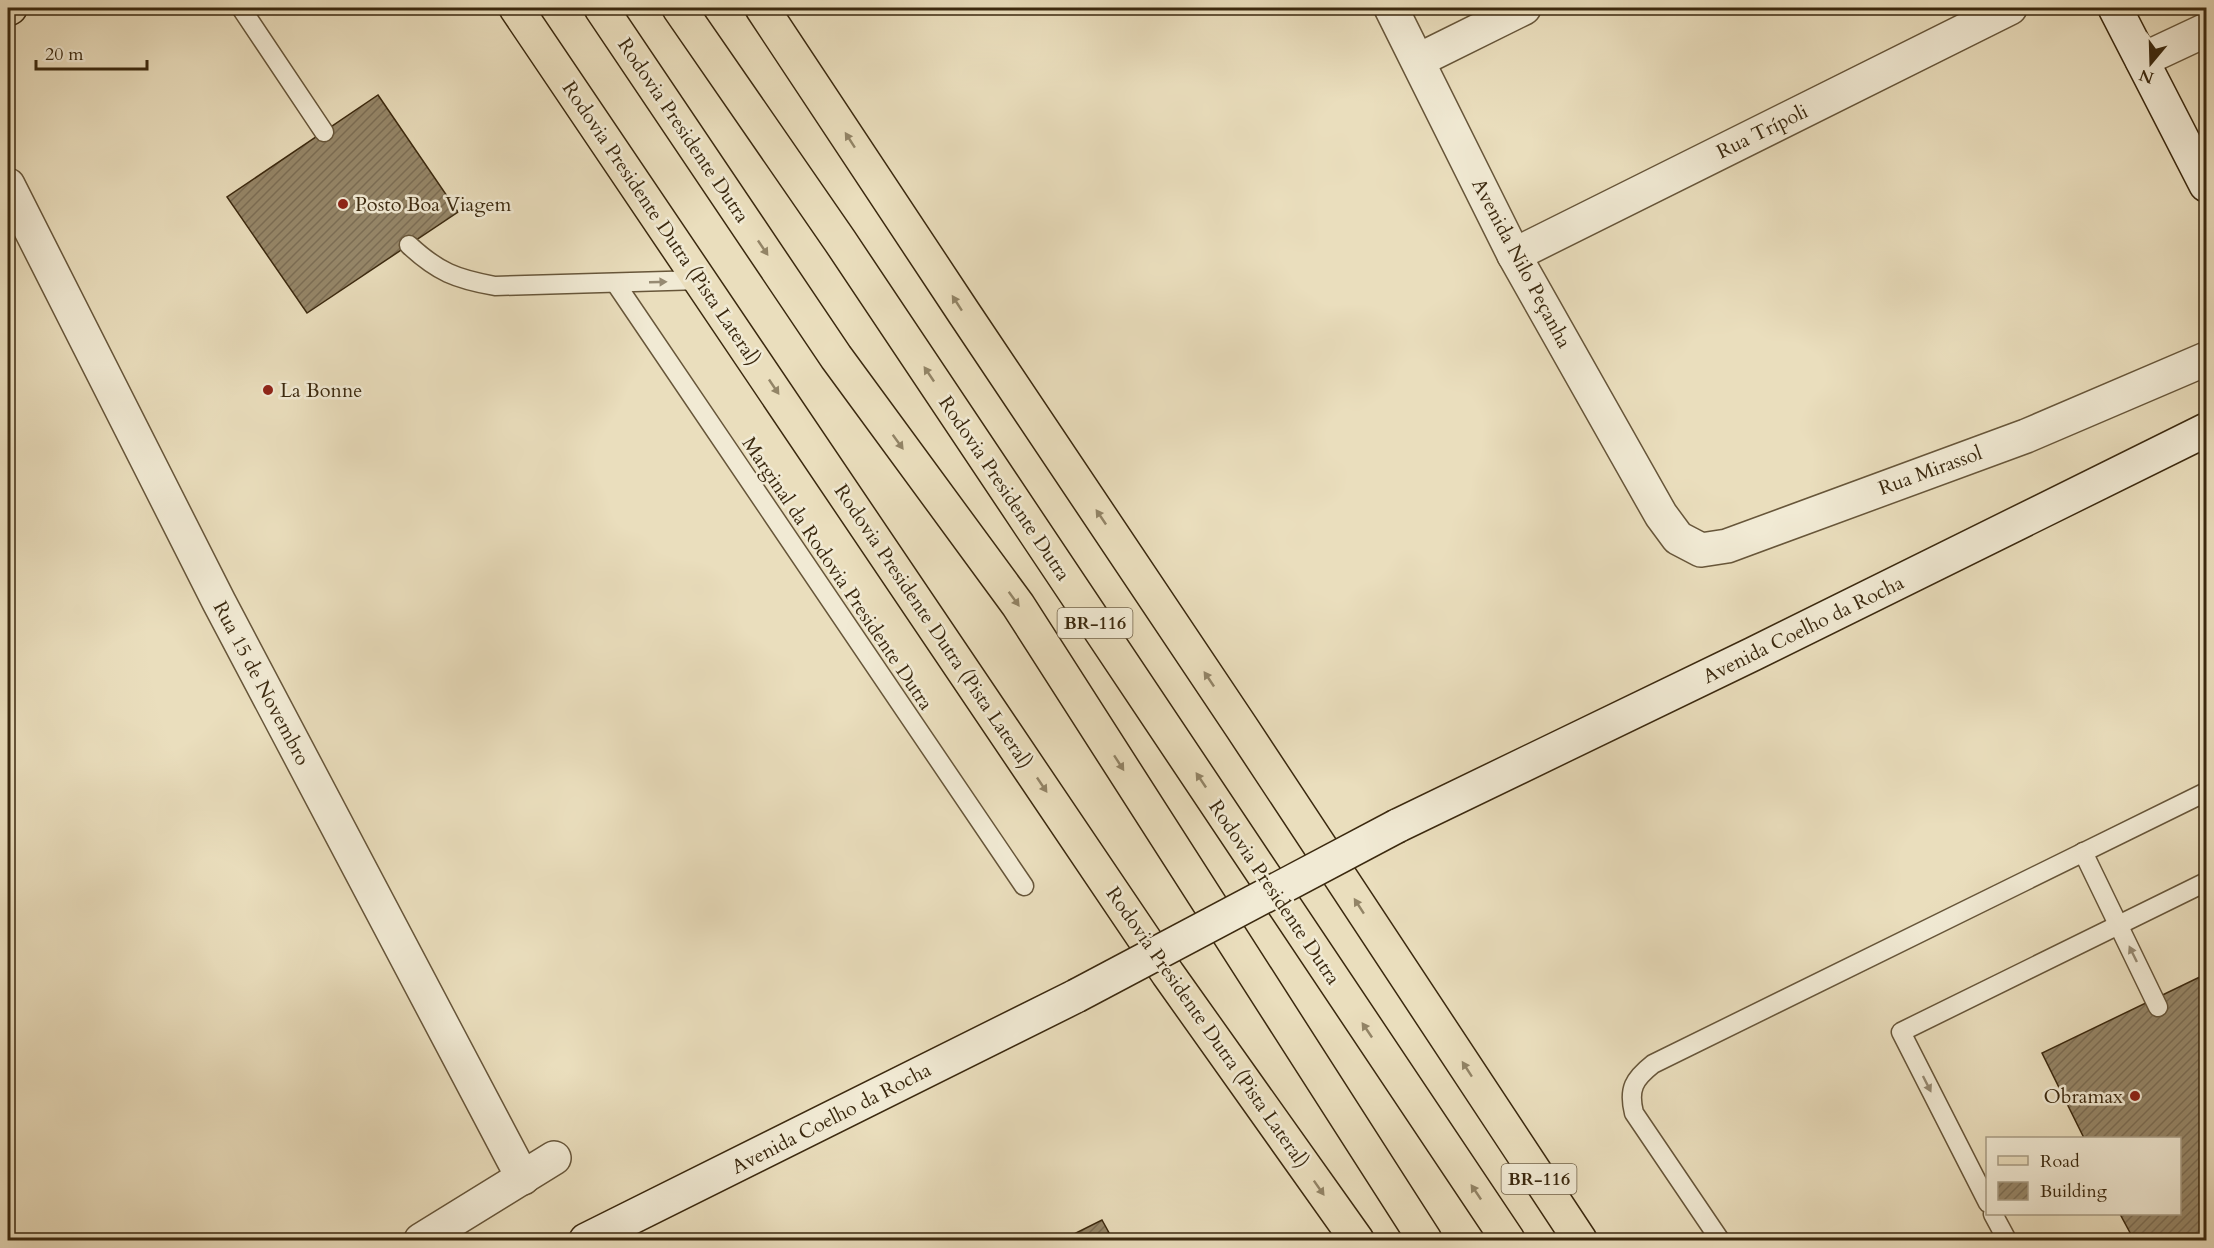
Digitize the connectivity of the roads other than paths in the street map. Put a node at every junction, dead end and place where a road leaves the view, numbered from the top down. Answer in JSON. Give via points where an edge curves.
{"nodes":[{"id":1,"x":241,"y":8,"type":"edge"},
{"id":2,"x":503,"y":8,"type":"edge"},
{"id":3,"x":516,"y":8,"type":"edge"},
{"id":4,"x":602,"y":8,"type":"edge"},
{"id":5,"x":679,"y":8,"type":"edge"},
{"id":6,"x":762,"y":8,"type":"edge"},
{"id":7,"x":1391,"y":8,"type":"edge"},
{"id":8,"x":1524,"y":8,"type":"edge"},
{"id":9,"x":2010,"y":8,"type":"edge"},
{"id":10,"x":2115,"y":8,"type":"edge"},
{"id":11,"x":2206,"y":30,"type":"edge"},
{"id":12,"x":1419,"y":60,"type":"junction"},
{"id":13,"x":2142,"y":60,"type":"junction"},
{"id":14,"x":552,"y":61,"type":"junction"},
{"id":15,"x":324,"y":132,"type":"dead end"},
{"id":16,"x":8,"y":185,"type":"edge"},
{"id":17,"x":2206,"y":185,"type":"edge"},
{"id":18,"x":409,"y":245,"type":"dead end"},
{"id":19,"x":1514,"y":255,"type":"junction"},
{"id":20,"x":701,"y":280,"type":"junction"},
{"id":21,"x":616,"y":284,"type":"junction"},
{"id":22,"x":2206,"y":359,"type":"edge"},
{"id":23,"x":2206,"y":430,"type":"edge"},
{"id":24,"x":1661,"y":515,"type":"joint"},
{"id":25,"x":2206,"y":792,"type":"edge"},
{"id":26,"x":2083,"y":852,"type":"junction"},
{"id":27,"x":2206,"y":882,"type":"edge"},
{"id":28,"x":1024,"y":886,"type":"dead end"},
{"id":29,"x":2119,"y":925,"type":"junction"},
{"id":30,"x":2158,"y":1007,"type":"dead end"},
{"id":31,"x":554,"y":1158,"type":"dead end"},
{"id":32,"x":523,"y":1178,"type":"junction"},
{"id":33,"x":1986,"y":1199,"type":"edge"},
{"id":34,"x":1994,"y":1215,"type":"edge"},
{"id":35,"x":421,"y":1240,"type":"edge"},
{"id":36,"x":586,"y":1240,"type":"edge"},
{"id":37,"x":1357,"y":1240,"type":"edge"},
{"id":38,"x":1425,"y":1240,"type":"edge"},
{"id":39,"x":1508,"y":1240,"type":"edge"},
{"id":40,"x":1580,"y":1240,"type":"edge"},
{"id":41,"x":1720,"y":1240,"type":"edge"},
{"id":42,"x":2007,"y":1240,"type":"edge"}],
"edges":[{"from":1,"to":15,"type":"lane"},
{"from":2,"to":14,"type":"main road"},
{"from":3,"to":14,"type":"main road","name":"Rodovia Presidente Dutra (Pista Lateral)"},
{"from":4,"to":38,"type":"main road","name":"Rodovia Presidente Dutra","number":"BR-116","one_way":true,"via":[[836,357],[1018,605]]},
{"from":39,"to":5,"type":"main road","name":"Rodovia Presidente Dutra","number":"BR-116","one_way":true,"via":[[847,251]]},
{"from":40,"to":6,"type":"main road","number":"BR-116","one_way":true},
{"from":7,"to":12,"type":"street","name":"Avenida Nilo Peçanha"},
{"from":8,"to":12,"type":"street"},
{"from":9,"to":19,"type":"street","name":"Rua Trípoli"},
{"from":10,"to":13,"type":"street"},
{"from":11,"to":13,"type":"street"},
{"from":12,"to":19,"type":"street","name":"Avenida Nilo Peçanha"},
{"from":13,"to":17,"type":"street"},
{"from":14,"to":20,"type":"main road","name":"Rodovia Presidente Dutra (Pista Lateral)"},
{"from":16,"to":32,"type":"street","name":"Rua 15 de Novembro","via":[[219,602]]},
{"from":18,"to":21,"type":"lane","via":[[443,272],[477,283]]},
{"from":19,"to":24,"type":"street","name":"Avenida Nilo Peçanha"},
{"from":21,"to":20,"type":"lane","one_way":true},
{"from":20,"to":37,"type":"main road","name":"Rodovia Presidente Dutra (Pista Lateral)","one_way":true,"via":[[1168,974]]},
{"from":21,"to":28,"type":"lane","name":"Marginal da Rodovia Presidente Dutra"},
{"from":22,"to":24,"type":"street","name":"Rua Mirassol","via":[[2026,436],[1727,546],[1701,550],[1678,538]]},
{"from":23,"to":36,"type":"street","name":"Avenida Coelho da Rocha","bridge":true,"via":[[1397,825],[1076,996]]},
{"from":25,"to":26,"type":"lane"},
{"from":26,"to":29,"type":"lane"},
{"from":26,"to":41,"type":"lane","via":[[1653,1064],[1642,1073],[1633,1086],[1634,1113]]},
{"from":27,"to":29,"type":"lane"},
{"from":30,"to":29,"type":"lane","one_way":true},
{"from":29,"to":33,"type":"lane","one_way":true,"via":[[1901,1032]]},
{"from":31,"to":32,"type":"street"},
{"from":32,"to":35,"type":"street"},
{"from":34,"to":42,"type":"lane"}]}
